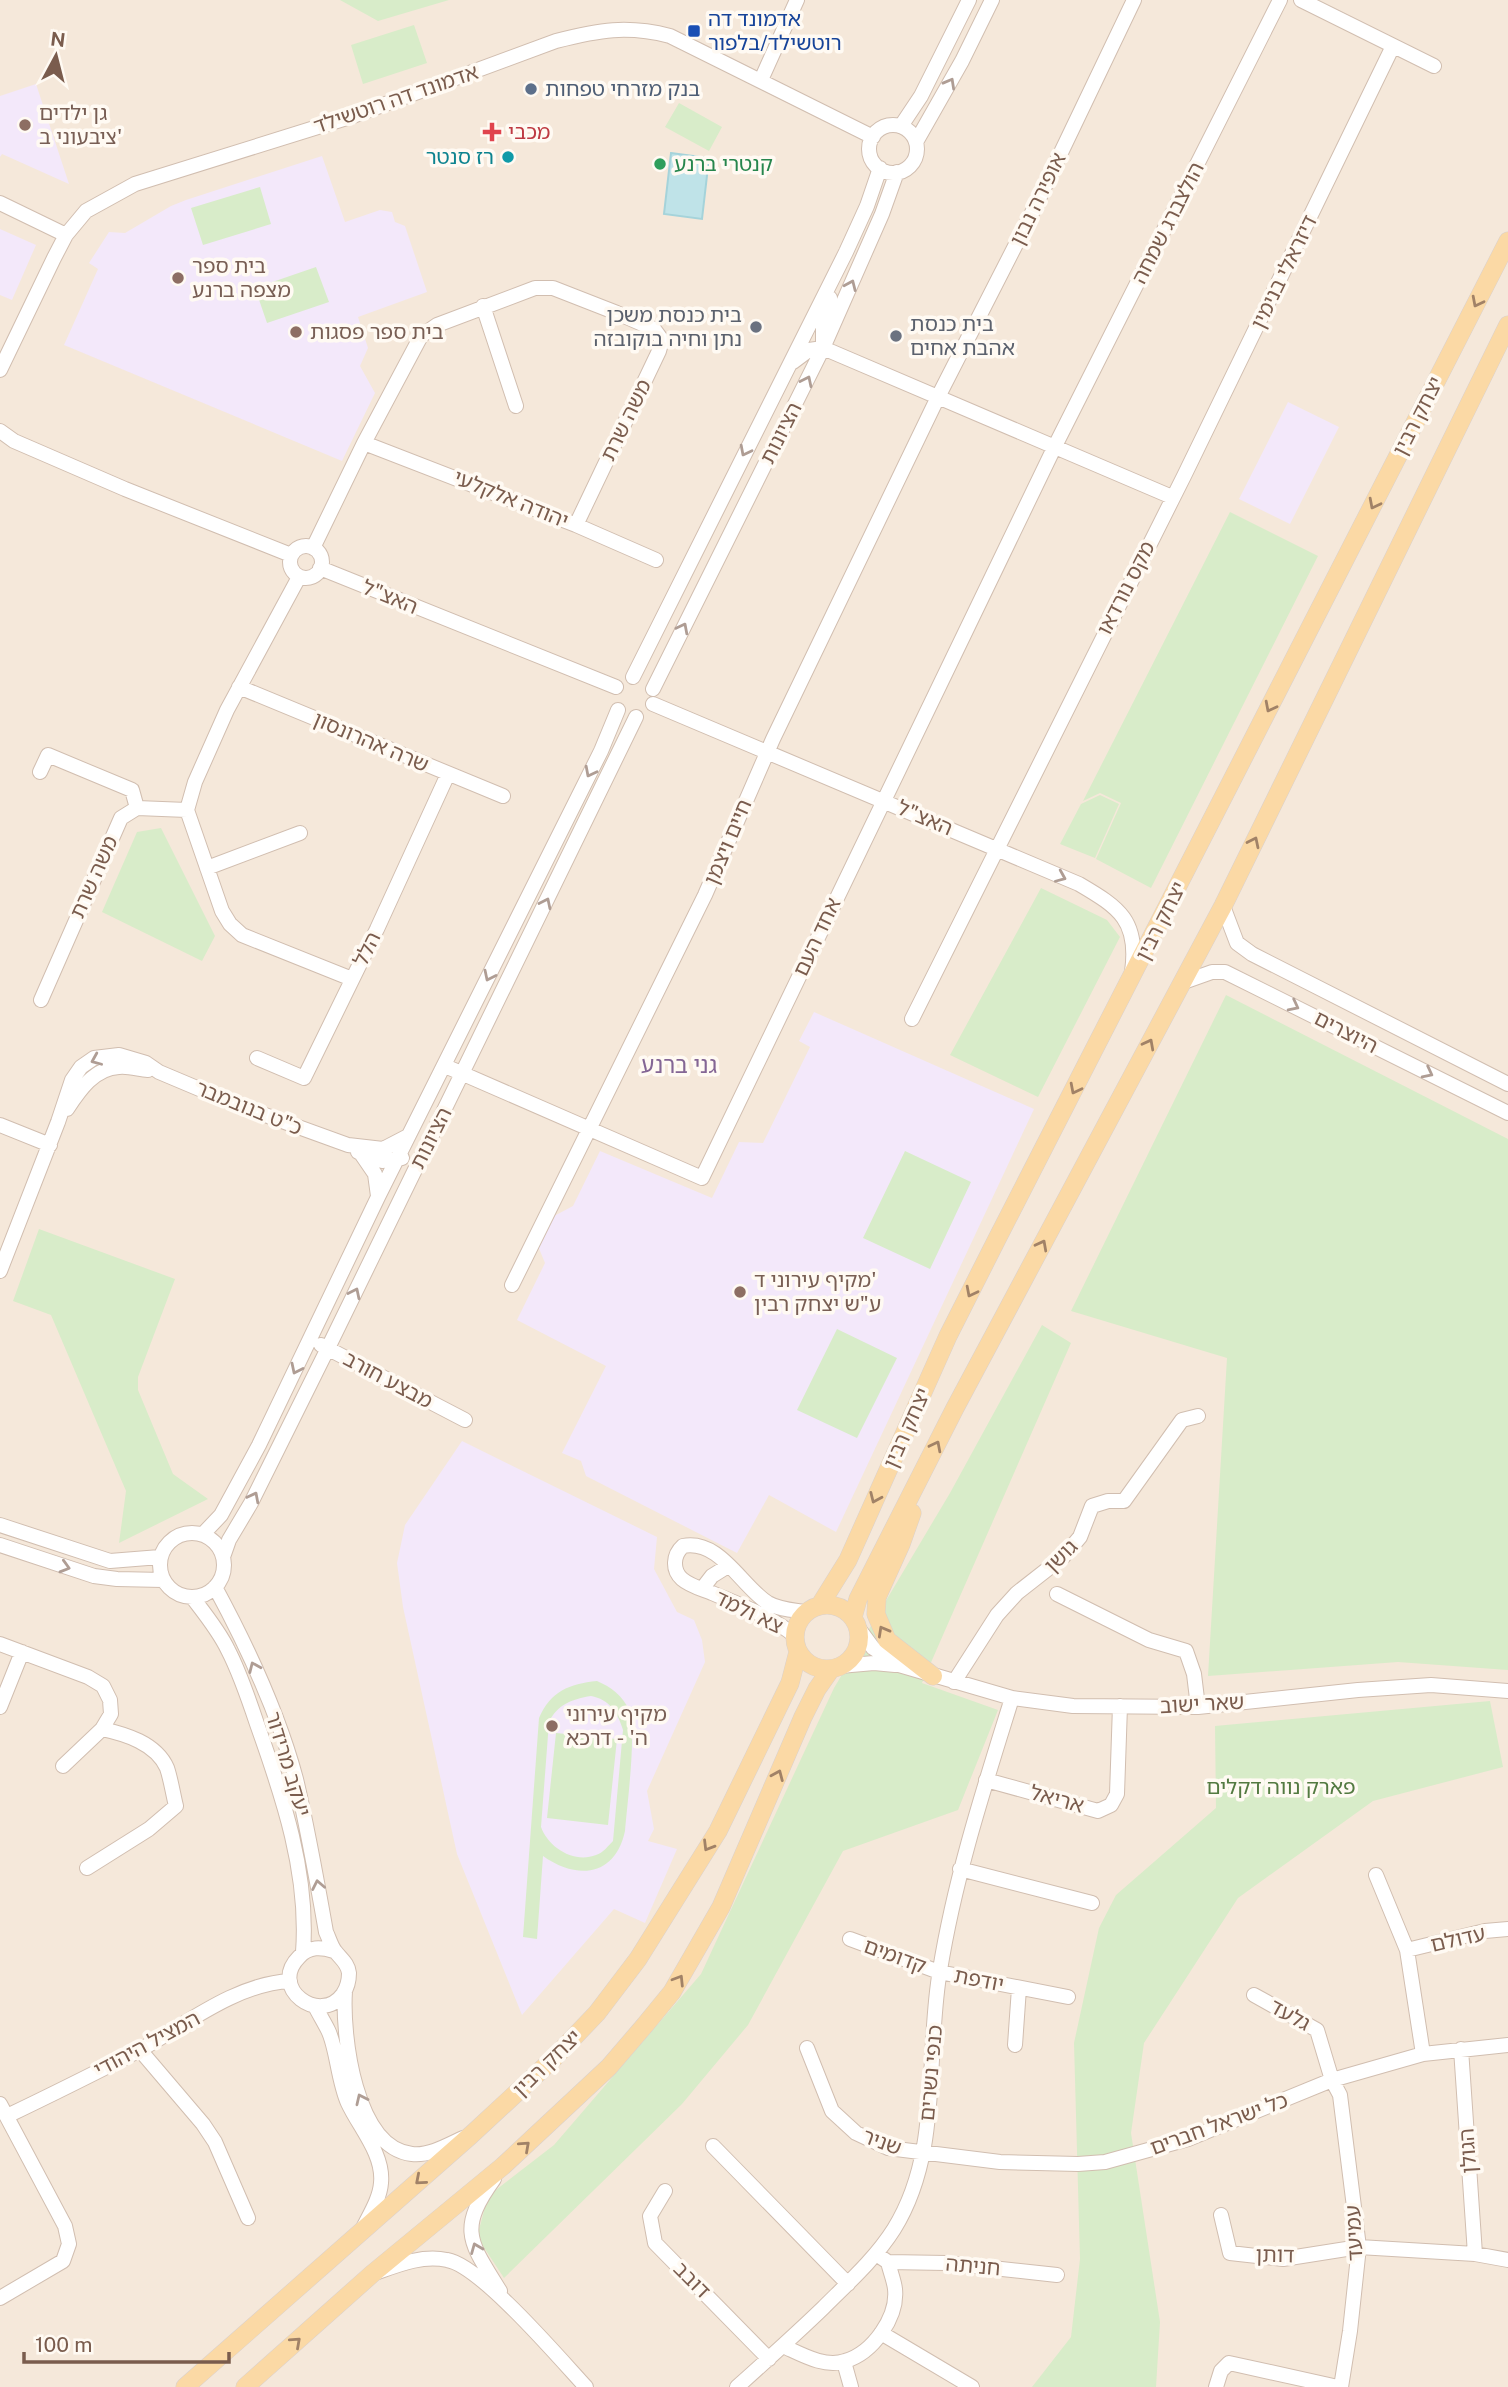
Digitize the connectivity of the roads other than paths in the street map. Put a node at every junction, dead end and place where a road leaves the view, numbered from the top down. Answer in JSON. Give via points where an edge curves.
{"nodes":[{"id":1,"x":797,"y":0,"type":"edge"},
{"id":2,"x":969,"y":0,"type":"edge"},
{"id":3,"x":992,"y":0,"type":"edge"},
{"id":4,"x":1134,"y":0,"type":"edge"},
{"id":5,"x":1280,"y":0,"type":"edge"},
{"id":6,"x":1301,"y":0,"type":"edge"},
{"id":7,"x":1393,"y":46,"type":"junction"},
{"id":8,"x":1434,"y":66,"type":"dead end"},
{"id":9,"x":761,"y":80,"type":"junction"},
{"id":10,"x":901,"y":126,"type":"junction"},
{"id":11,"x":873,"y":137,"type":"junction"},
{"id":12,"x":916,"y":142,"type":"junction"},
{"id":13,"x":880,"y":168,"type":"junction"},
{"id":14,"x":897,"y":172,"type":"junction"},
{"id":15,"x":0,"y":203,"type":"edge"},
{"id":16,"x":66,"y":235,"type":"junction"},
{"id":17,"x":1508,"y":241,"type":"edge"},
{"id":18,"x":846,"y":252,"type":"junction"},
{"id":19,"x":483,"y":306,"type":"junction"},
{"id":20,"x":1508,"y":325,"type":"edge"},
{"id":21,"x":823,"y":348,"type":"junction"},
{"id":22,"x":787,"y":368,"type":"junction"},
{"id":23,"x":0,"y":370,"type":"edge"},
{"id":24,"x":938,"y":397,"type":"junction"},
{"id":25,"x":516,"y":406,"type":"dead end"},
{"id":26,"x":0,"y":431,"type":"edge"},
{"id":27,"x":364,"y":443,"type":"junction"},
{"id":28,"x":1055,"y":446,"type":"junction"},
{"id":29,"x":1172,"y":497,"type":"junction"},
{"id":30,"x":576,"y":525,"type":"junction"},
{"id":31,"x":313,"y":548,"type":"junction"},
{"id":32,"x":291,"y":555,"type":"junction"},
{"id":33,"x":656,"y":560,"type":"dead end"},
{"id":34,"x":320,"y":568,"type":"junction"},
{"id":35,"x":299,"y":577,"type":"junction"},
{"id":36,"x":633,"y":677,"type":"junction"},
{"id":37,"x":239,"y":687,"type":"junction"},
{"id":38,"x":616,"y":687,"type":"junction"},
{"id":39,"x":653,"y":697,"type":"junction"},
{"id":40,"x":618,"y":710,"type":"junction"},
{"id":41,"x":636,"y":717,"type":"junction"},
{"id":42,"x":767,"y":751,"type":"junction"},
{"id":43,"x":40,"y":772,"type":"dead end"},
{"id":44,"x":448,"y":774,"type":"junction"},
{"id":45,"x":503,"y":796,"type":"dead end"},
{"id":46,"x":882,"y":800,"type":"junction"},
{"id":47,"x":137,"y":808,"type":"junction"},
{"id":48,"x":187,"y":810,"type":"junction"},
{"id":49,"x":300,"y":833,"type":"dead end"},
{"id":50,"x":999,"y":849,"type":"junction"},
{"id":51,"x":207,"y":868,"type":"junction"},
{"id":52,"x":1223,"y":906,"type":"junction"},
{"id":53,"x":352,"y":979,"type":"junction"},
{"id":54,"x":1181,"y":983,"type":"junction"},
{"id":55,"x":1128,"y":985,"type":"junction"},
{"id":56,"x":41,"y":1000,"type":"dead end"},
{"id":57,"x":912,"y":1020,"type":"dead end"},
{"id":58,"x":257,"y":1058,"type":"dead end"},
{"id":59,"x":445,"y":1066,"type":"junction"},
{"id":60,"x":463,"y":1074,"type":"junction"},
{"id":61,"x":1508,"y":1084,"type":"edge"},
{"id":62,"x":1508,"y":1113,"type":"edge"},
{"id":63,"x":0,"y":1125,"type":"edge"},
{"id":64,"x":590,"y":1130,"type":"junction"},
{"id":65,"x":410,"y":1135,"type":"junction"},
{"id":66,"x":429,"y":1140,"type":"junction"},
{"id":67,"x":340,"y":1143,"type":"junction"},
{"id":68,"x":50,"y":1145,"type":"junction"},
{"id":69,"x":360,"y":1154,"type":"junction"},
{"id":70,"x":397,"y":1159,"type":"junction"},
{"id":71,"x":379,"y":1197,"type":"junction"},
{"id":72,"x":0,"y":1271,"type":"edge"},
{"id":73,"x":512,"y":1285,"type":"dead end"},
{"id":74,"x":310,"y":1339,"type":"junction"},
{"id":75,"x":328,"y":1349,"type":"junction"},
{"id":76,"x":1198,"y":1416,"type":"dead end"},
{"id":77,"x":466,"y":1420,"type":"dead end"},
{"id":78,"x":918,"y":1482,"type":"junction"},
{"id":79,"x":0,"y":1525,"type":"edge"},
{"id":80,"x":203,"y":1534,"type":"junction"},
{"id":81,"x":0,"y":1545,"type":"edge"},
{"id":82,"x":160,"y":1557,"type":"junction"},
{"id":83,"x":223,"y":1557,"type":"junction"},
{"id":84,"x":728,"y":1566,"type":"junction"},
{"id":85,"x":163,"y":1580,"type":"junction"},
{"id":86,"x":215,"y":1587,"type":"junction"},
{"id":87,"x":702,"y":1589,"type":"junction"},
{"id":88,"x":1057,"y":1594,"type":"dead end"},
{"id":89,"x":192,"y":1597,"type":"junction"},
{"id":90,"x":813,"y":1608,"type":"junction"},
{"id":91,"x":856,"y":1623,"type":"junction"},
{"id":92,"x":0,"y":1644,"type":"edge"},
{"id":93,"x":796,"y":1644,"type":"junction"},
{"id":94,"x":22,"y":1652,"type":"junction"},
{"id":95,"x":900,"y":1665,"type":"junction"},
{"id":96,"x":836,"y":1667,"type":"junction"},
{"id":97,"x":933,"y":1676,"type":"junction"},
{"id":98,"x":954,"y":1682,"type":"junction"},
{"id":99,"x":1508,"y":1691,"type":"edge"},
{"id":100,"x":1012,"y":1698,"type":"junction"},
{"id":101,"x":1120,"y":1706,"type":"junction"},
{"id":102,"x":0,"y":1707,"type":"edge"},
{"id":103,"x":1198,"y":1707,"type":"junction"},
{"id":104,"x":102,"y":1729,"type":"junction"},
{"id":105,"x":63,"y":1766,"type":"dead end"},
{"id":106,"x":986,"y":1780,"type":"junction"},
{"id":107,"x":87,"y":1868,"type":"dead end"},
{"id":108,"x":960,"y":1870,"type":"junction"},
{"id":109,"x":1376,"y":1875,"type":"dead end"},
{"id":110,"x":1092,"y":1903,"type":"dead end"},
{"id":111,"x":1508,"y":1929,"type":"edge"},
{"id":112,"x":850,"y":1940,"type":"dead end"},
{"id":113,"x":1407,"y":1950,"type":"junction"},
{"id":114,"x":334,"y":1951,"type":"junction"},
{"id":115,"x":303,"y":1952,"type":"junction"},
{"id":116,"x":939,"y":1972,"type":"junction"},
{"id":117,"x":290,"y":1981,"type":"junction"},
{"id":118,"x":1019,"y":1988,"type":"junction"},
{"id":119,"x":345,"y":1991,"type":"junction"},
{"id":120,"x":1254,"y":1995,"type":"dead end"},
{"id":121,"x":1068,"y":1997,"type":"dead end"},
{"id":122,"x":315,"y":2006,"type":"junction"},
{"id":123,"x":1015,"y":2045,"type":"dead end"},
{"id":124,"x":1508,"y":2045,"type":"edge"},
{"id":125,"x":807,"y":2048,"type":"dead end"},
{"id":126,"x":1461,"y":2049,"type":"junction"},
{"id":127,"x":140,"y":2050,"type":"junction"},
{"id":128,"x":1423,"y":2054,"type":"junction"},
{"id":129,"x":1332,"y":2080,"type":"junction"},
{"id":130,"x":4,"y":2110,"type":"edge"},
{"id":131,"x":471,"y":2135,"type":"junction"},
{"id":132,"x":713,"y":2146,"type":"dead end"},
{"id":133,"x":924,"y":2154,"type":"junction"},
{"id":134,"x":503,"y":2166,"type":"junction"},
{"id":135,"x":665,"y":2191,"type":"dead end"},
{"id":136,"x":1221,"y":2215,"type":"dead end"},
{"id":137,"x":248,"y":2218,"type":"dead end"},
{"id":138,"x":360,"y":2232,"type":"junction"},
{"id":139,"x":1359,"y":2247,"type":"junction"},
{"id":140,"x":1475,"y":2254,"type":"junction"},
{"id":141,"x":882,"y":2258,"type":"junction"},
{"id":142,"x":1508,"y":2260,"type":"edge"},
{"id":143,"x":372,"y":2274,"type":"junction"},
{"id":144,"x":1057,"y":2275,"type":"dead end"},
{"id":145,"x":848,"y":2284,"type":"junction"},
{"id":146,"x":0,"y":2298,"type":"edge"},
{"id":147,"x":510,"y":2307,"type":"junction"},
{"id":148,"x":881,"y":2333,"type":"junction"},
{"id":149,"x":783,"y":2346,"type":"junction"},
{"id":150,"x":769,"y":2359,"type":"junction"},
{"id":151,"x":844,"y":2362,"type":"junction"},
{"id":152,"x":185,"y":2387,"type":"edge"},
{"id":153,"x":245,"y":2387,"type":"edge"},
{"id":154,"x":586,"y":2387,"type":"edge"},
{"id":155,"x":737,"y":2387,"type":"edge"},
{"id":156,"x":851,"y":2387,"type":"edge"},
{"id":157,"x":972,"y":2387,"type":"edge"},
{"id":158,"x":1216,"y":2387,"type":"edge"},
{"id":159,"x":1340,"y":2387,"type":"edge"}],
"edges":[{"from":1,"to":9,"type":"street"},
{"from":2,"to":10,"type":"street"},
{"from":12,"to":3,"type":"street","one_way":true},
{"from":4,"to":24,"type":"street","name":"אופירה נבון"},
{"from":5,"to":28,"type":"street","name":"הולצברג שמחה"},
{"from":6,"to":7,"type":"street"},
{"from":7,"to":8,"type":"street"},
{"from":7,"to":29,"type":"street","name":"דיזראלי בנימין"},
{"from":9,"to":11,"type":"street","name":"אדמונד דה רוטשילד"},
{"from":9,"to":16,"type":"street","name":"אדמונד דה רוטשילד","via":[[648,30],[586,33],[353,116],[135,184],[86,211]]},
{"from":10,"to":11,"type":"street","via":[[885,126]]},
{"from":10,"to":12,"type":"street"},
{"from":11,"to":13,"type":"street","via":[[871,157]]},
{"from":12,"to":14,"type":"street","via":[[913,163]]},
{"from":13,"to":14,"type":"street"},
{"from":13,"to":18,"type":"street","name":"הציונות"},
{"from":21,"to":14,"type":"street","name":"הציונות","one_way":true},
{"from":15,"to":16,"type":"street"},
{"from":16,"to":23,"type":"street","name":"אדמונד דה רוטשילד"},
{"from":17,"to":55,"type":"main road","name":"יצחק רבין","one_way":true},
{"from":18,"to":21,"type":"street","via":[[823,320]]},
{"from":18,"to":22,"type":"street","name":"הציונות"},
{"from":19,"to":25,"type":"street"},
{"from":19,"to":27,"type":"street","name":"משה שרת","via":[[421,336]]},
{"from":19,"to":30,"type":"street","name":"משה שרת","via":[[535,288],[553,288],[654,329],[662,340]]},
{"from":52,"to":20,"type":"main road","name":"יצחק רבין","one_way":true},
{"from":21,"to":22,"type":"street","via":[[809,350]]},
{"from":21,"to":24,"type":"street"},
{"from":39,"to":21,"type":"street","name":"הציונות","one_way":true},
{"from":22,"to":36,"type":"street","name":"הציונות","one_way":true},
{"from":24,"to":28,"type":"street"},
{"from":24,"to":42,"type":"street","name":"חיים ויצמן"},
{"from":26,"to":32,"type":"street","via":[[125,489]]},
{"from":27,"to":30,"type":"street","name":"יהודה אלקלעי"},
{"from":27,"to":31,"type":"street","name":"משה שרת"},
{"from":28,"to":29,"type":"street"},
{"from":28,"to":46,"type":"street","name":"אחד העם"},
{"from":29,"to":50,"type":"street","name":"מקס נורדאו"},
{"from":30,"to":33,"type":"street","name":"יהודה אלקלעי"},
{"from":31,"to":32,"type":"street","via":[[300,547]]},
{"from":31,"to":34,"type":"street","via":[[320,555]]},
{"from":32,"to":35,"type":"street","via":[[290,567]]},
{"from":34,"to":35,"type":"street","via":[[312,577]]},
{"from":34,"to":38,"type":"street","name":"האצ\"ל"},
{"from":35,"to":37,"type":"street"},
{"from":36,"to":38,"type":"street"},
{"from":36,"to":39,"type":"street","via":[[645,680]]},
{"from":37,"to":44,"type":"street","name":"שרה אהרונסון"},
{"from":37,"to":48,"type":"street","via":[[195,782]]},
{"from":38,"to":40,"type":"street"},
{"from":39,"to":41,"type":"street","via":[[646,713]]},
{"from":39,"to":42,"type":"street","name":"האצ\"ל"},
{"from":40,"to":41,"type":"street"},
{"from":40,"to":59,"type":"street","name":"הציונות","one_way":true},
{"from":60,"to":41,"type":"street","name":"הציונות","one_way":true},
{"from":42,"to":46,"type":"street","name":"האצ\"ל"},
{"from":42,"to":64,"type":"street","name":"חיים ויצמן","via":[[705,895]]},
{"from":43,"to":47,"type":"street","via":[[48,755],[132,790]]},
{"from":44,"to":45,"type":"street","name":"שרה אהרונסון"},
{"from":44,"to":53,"type":"street","name":"הלל"},
{"from":46,"to":50,"type":"street","name":"האצ\"ל"},
{"from":46,"to":64,"type":"street","name":"אחד העם","via":[[702,1178]]},
{"from":47,"to":48,"type":"street"},
{"from":47,"to":56,"type":"street","name":"משה שרת","via":[[121,818]]},
{"from":48,"to":51,"type":"street"},
{"from":49,"to":51,"type":"street"},
{"from":50,"to":55,"type":"street","name":"האצ\"ל","one_way":true,"via":[[1079,884],[1123,914],[1133,940]]},
{"from":50,"to":57,"type":"street","name":"מקס נורדאו"},
{"from":51,"to":53,"type":"street","via":[[222,911],[242,935]]},
{"from":52,"to":54,"type":"main road","name":"יצחק רבין"},
{"from":52,"to":61,"type":"street","name":"היוצרים","via":[[1237,943],[1252,954]]},
{"from":53,"to":58,"type":"street","name":"הלל","via":[[304,1078]]},
{"from":54,"to":62,"type":"street","name":"היוצרים","one_way":true,"via":[[1225,972]]},
{"from":78,"to":54,"type":"main road","name":"יצחק רבין","one_way":true},
{"from":55,"to":90,"type":"main road","name":"יצחק רבין","one_way":true,"via":[[954,1324],[848,1560]]},
{"from":59,"to":60,"type":"street","name":"אחד העם"},
{"from":59,"to":65,"type":"street","name":"הציונות"},
{"from":60,"to":64,"type":"street","name":"אחד העם"},
{"from":60,"to":66,"type":"street","name":"הציונות"},
{"from":63,"to":68,"type":"street"},
{"from":64,"to":73,"type":"street","name":"חיים ויצמן"},
{"from":65,"to":67,"type":"street","name":"כ\"ט בנובמבר","via":[[383,1150]]},
{"from":65,"to":70,"type":"street","name":"הציונות"},
{"from":66,"to":70,"type":"street"},
{"from":75,"to":66,"type":"street","name":"הציונות","one_way":true},
{"from":67,"to":68,"type":"street","name":"כ\"ט בנובמבר","via":[[159,1072],[118,1067],[100,1072],[78,1093],[58,1122]]},
{"from":67,"to":69,"type":"street","name":"כ\"ט בנובמבר"},
{"from":68,"to":72,"type":"street","name":"כ\"ט בנובמבר"},
{"from":69,"to":70,"type":"street","name":"כ\"ט בנובמבר","via":[[382,1161]]},
{"from":69,"to":71,"type":"street","via":[[375,1174]]},
{"from":70,"to":71,"type":"street","name":"הציונות"},
{"from":71,"to":74,"type":"street","name":"הציונות"},
{"from":74,"to":75,"type":"street","name":"מבצע חורב"},
{"from":74,"to":80,"type":"street","name":"הציונות","one_way":true,"via":[[221,1516]]},
{"from":75,"to":77,"type":"street","name":"מבצע חורב"},
{"from":83,"to":75,"type":"street","name":"הציונות","one_way":true},
{"from":76,"to":98,"type":"street","name":"גושן","via":[[1182,1420],[1124,1501],[1092,1506],[1080,1537],[997,1615]]},
{"from":78,"to":91,"type":"main road","name":"יצחק רבין","via":[[858,1600]]},
{"from":97,"to":78,"type":"main road","one_way":true,"via":[[887,1640],[876,1614]]},
{"from":79,"to":82,"type":"street","via":[[110,1562]]},
{"from":80,"to":82,"type":"street","via":[[181,1534],[164,1547]]},
{"from":80,"to":83,"type":"street","via":[[219,1547]]},
{"from":81,"to":85,"type":"street","one_way":true,"via":[[94,1576]]},
{"from":82,"to":85,"type":"street"},
{"from":83,"to":86,"type":"street","via":[[224,1568]]},
{"from":84,"to":87,"type":"street","name":"צא ולמד"},
{"from":84,"to":87,"type":"street","name":"צא ולמד","via":[[700,1546],[679,1549],[677,1573]]},
{"from":84,"to":90,"type":"street","name":"צא ולמד","via":[[771,1604],[786,1609]]},
{"from":85,"to":89,"type":"street","via":[[175,1593]]},
{"from":86,"to":89,"type":"street"},
{"from":114,"to":86,"type":"street","name":"יעקב מרידור","one_way":true,"via":[[326,1932],[294,1775],[257,1671]]},
{"from":87,"to":93,"type":"street","name":"צא ולמד","via":[[760,1614]]},
{"from":88,"to":103,"type":"street","name":"גושן","via":[[1149,1640],[1186,1651]]},
{"from":89,"to":115,"type":"street","name":"יעקב מרידור","via":[[229,1651],[283,1800],[302,1895]]},
{"from":90,"to":91,"type":"main road","via":[[835,1605]]},
{"from":90,"to":93,"type":"main road","via":[[797,1622]]},
{"from":91,"to":95,"type":"street","name":"שאר ישוב","via":[[873,1648]]},
{"from":91,"to":96,"type":"main road","via":[[858,1647],[848,1662]]},
{"from":92,"to":94,"type":"street"},
{"from":93,"to":96,"type":"main road","via":[[802,1658],[816,1667]]},
{"from":93,"to":131,"type":"main road","name":"יצחק רבין","one_way":true,"via":[[790,1683],[718,1831],[638,1959],[580,2031]]},
{"from":94,"to":102,"type":"street"},
{"from":94,"to":104,"type":"street","via":[[103,1686],[111,1714]]},
{"from":95,"to":96,"type":"street","name":"שאר ישוב"},
{"from":95,"to":97,"type":"street","name":"שאר ישוב"},
{"from":134,"to":96,"type":"main road","one_way":true,"via":[[609,2067],[672,1992],[721,1907],[817,1689]]},
{"from":97,"to":98,"type":"street","name":"שאר ישוב"},
{"from":98,"to":100,"type":"street","name":"שאר ישוב"},
{"from":99,"to":103,"type":"street","name":"שאר ישוב","via":[[1431,1685]]},
{"from":100,"to":101,"type":"street","name":"שאר ישוב"},
{"from":100,"to":106,"type":"street","name":"כנפי נשרים"},
{"from":101,"to":103,"type":"street","name":"שאר ישוב"},
{"from":101,"to":106,"type":"street","name":"אריאל","via":[[1117,1794],[1111,1805],[1098,1811]]},
{"from":104,"to":105,"type":"street"},
{"from":104,"to":107,"type":"street","via":[[128,1734],[156,1755],[166,1766],[176,1806]]},
{"from":106,"to":108,"type":"street","name":"כנפי נשרים"},
{"from":108,"to":110,"type":"street"},
{"from":108,"to":116,"type":"street","name":"כנפי נשרים"},
{"from":109,"to":113,"type":"street"},
{"from":111,"to":113,"type":"street","name":"עדולם"},
{"from":112,"to":116,"type":"street","name":"קדומים"},
{"from":113,"to":128,"type":"street"},
{"from":114,"to":115,"type":"street","via":[[322,1947]]},
{"from":114,"to":119,"type":"street","via":[[349,1973]]},
{"from":115,"to":117,"type":"street","via":[[290,1970]]},
{"from":116,"to":118,"type":"street","name":"יודפת"},
{"from":116,"to":133,"type":"street","name":"כנפי נשרים"},
{"from":117,"to":122,"type":"street","via":[[301,2000]]},
{"from":117,"to":127,"type":"street","name":"המציל היהודי","via":[[238,1995]]},
{"from":118,"to":121,"type":"street","name":"יודפת"},
{"from":118,"to":123,"type":"street","name":"יודפת"},
{"from":119,"to":122,"type":"street","via":[[332,2003]]},
{"from":131,"to":119,"type":"street","one_way":true,"via":[[414,2155],[384,2140],[355,2087],[344,2032]]},
{"from":120,"to":129,"type":"street","name":"גלעד","via":[[1317,2030]]},
{"from":122,"to":138,"type":"street","via":[[328,2031],[348,2103],[380,2169],[376,2201]]},
{"from":124,"to":126,"type":"street","name":"כל ישראל חברים"},
{"from":125,"to":133,"type":"street","name":"שניר","via":[[832,2110],[856,2133],[888,2148]]},
{"from":126,"to":128,"type":"street","name":"כל ישראל חברים"},
{"from":126,"to":140,"type":"street","name":"הגולן"},
{"from":127,"to":130,"type":"street","name":"המציל היהודי"},
{"from":127,"to":137,"type":"street","via":[[203,2123]]},
{"from":128,"to":129,"type":"street","name":"כל ישראל חברים"},
{"from":129,"to":133,"type":"street","name":"כל ישראל חברים","via":[[1188,2139],[1105,2162],[1000,2162]]},
{"from":129,"to":139,"type":"street","name":"עמיעד","via":[[1340,2095]]},
{"from":130,"to":146,"type":"street","via":[[65,2225],[69,2244],[63,2261]]},
{"from":131,"to":138,"type":"main road","name":"יצחק רבין","one_way":true},
{"from":132,"to":145,"type":"street"},
{"from":133,"to":141,"type":"street","name":"כנפי נשרים","via":[[913,2191]]},
{"from":134,"to":143,"type":"main road"},
{"from":147,"to":134,"type":"street","one_way":true,"via":[[473,2247],[470,2224],[482,2195]]},
{"from":135,"to":150,"type":"street","name":"דובב","via":[[650,2216],[655,2243]]},
{"from":136,"to":139,"type":"street","name":"דותן","via":[[1230,2253],[1283,2259]]},
{"from":138,"to":152,"type":"main road","name":"יצחק רבין"},
{"from":139,"to":140,"type":"street"},
{"from":139,"to":159,"type":"street","name":"עמיעד"},
{"from":140,"to":142,"type":"street"},
{"from":141,"to":144,"type":"street","name":"חניתה"},
{"from":141,"to":145,"type":"street","name":"כנפי נשרים"},
{"from":141,"to":148,"type":"street","via":[[895,2290],[893,2312]]},
{"from":143,"to":147,"type":"street","via":[[424,2258],[449,2260],[478,2277]]},
{"from":153,"to":143,"type":"main road","one_way":true},
{"from":145,"to":149,"type":"street","name":"כנפי נשרים"},
{"from":147,"to":154,"type":"street"},
{"from":148,"to":151,"type":"street"},
{"from":148,"to":157,"type":"street"},
{"from":149,"to":150,"type":"street","name":"כנפי נשרים"},
{"from":149,"to":151,"type":"street","via":[[814,2360]]},
{"from":150,"to":155,"type":"street","name":"כנפי נשרים"},
{"from":151,"to":156,"type":"street"},
{"from":158,"to":159,"type":"street","via":[[1229,2363]]}]}
